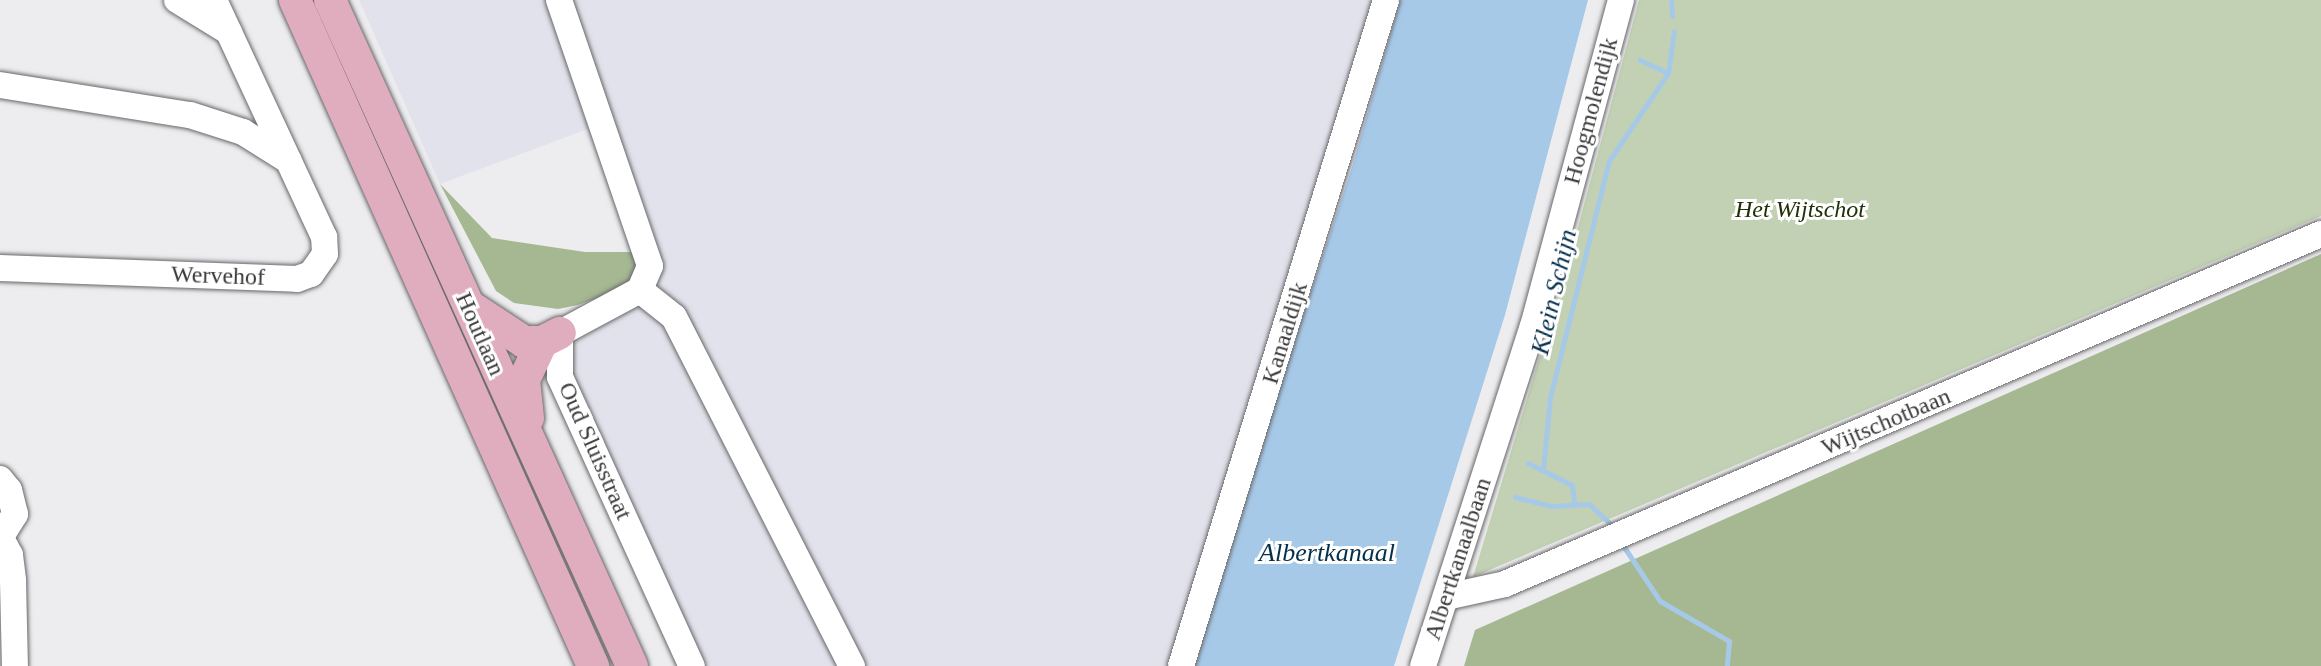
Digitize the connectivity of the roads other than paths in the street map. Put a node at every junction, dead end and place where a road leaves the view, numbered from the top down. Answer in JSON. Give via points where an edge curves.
{"nodes":[{"id":1,"x":177,"y":0,"type":"edge"},
{"id":2,"x":214,"y":0,"type":"edge"},
{"id":3,"x":295,"y":0,"type":"edge"},
{"id":4,"x":330,"y":0,"type":"edge"},
{"id":5,"x":559,"y":0,"type":"edge"},
{"id":6,"x":1386,"y":0,"type":"edge"},
{"id":7,"x":1605,"y":0,"type":"edge"},
{"id":8,"x":1621,"y":0,"type":"edge"},
{"id":9,"x":229,"y":32,"type":"junction"},
{"id":10,"x":0,"y":85,"type":"edge"},
{"id":11,"x":289,"y":161,"type":"junction"},
{"id":12,"x":2321,"y":234,"type":"edge"},
{"id":13,"x":0,"y":268,"type":"edge"},
{"id":14,"x":640,"y":290,"type":"junction"},
{"id":15,"x":466,"y":302,"type":"junction"},
{"id":16,"x":551,"y":337,"type":"junction"},
{"id":17,"x":534,"y":453,"type":"junction"},
{"id":18,"x":1493,"y":453,"type":"joint"},
{"id":19,"x":0,"y":479,"type":"edge"},
{"id":20,"x":0,"y":538,"type":"edge"},
{"id":21,"x":1446,"y":597,"type":"junction"},
{"id":22,"x":15,"y":666,"type":"edge"},
{"id":23,"x":593,"y":666,"type":"edge"},
{"id":24,"x":632,"y":666,"type":"edge"},
{"id":25,"x":692,"y":666,"type":"edge"},
{"id":26,"x":852,"y":666,"type":"edge"},
{"id":27,"x":1181,"y":666,"type":"edge"},
{"id":28,"x":1408,"y":666,"type":"edge"},
{"id":29,"x":1423,"y":666,"type":"edge"}],
"edges":[{"from":1,"to":9,"type":"street"},
{"from":2,"to":9,"type":"street","name":"Wervehof"},
{"from":3,"to":23,"type":"main road","name":"Houtlaan"},
{"from":4,"to":15,"type":"main road","name":"Houtlaan"},
{"from":5,"to":14,"type":"street","via":[[649,253],[648,278]]},
{"from":6,"to":27,"type":"street","name":"Kanaaldijk"},
{"from":7,"to":28,"type":"street","via":[[1519,322]]},
{"from":8,"to":18,"type":"street","name":"Hoogmolendijk"},
{"from":9,"to":11,"type":"street","name":"Wervehof"},
{"from":10,"to":11,"type":"street","via":[[190,115],[243,132]]},
{"from":11,"to":13,"type":"street","name":"Wervehof","via":[[324,237],[325,254],[311,274],[297,279]]},
{"from":12,"to":21,"type":"street","name":"Wijtschotbaan","via":[[1505,584]]},
{"from":14,"to":16,"type":"street"},
{"from":14,"to":26,"type":"street","via":[[674,317]]},
{"from":15,"to":16,"type":"main road","via":[[511,336]]},
{"from":15,"to":17,"type":"main road","name":"Houtlaan"},
{"from":16,"to":17,"type":"main road","via":[[524,380]]},
{"from":16,"to":25,"type":"street","name":"Oud Sluisstraat","via":[[560,377]]},
{"from":17,"to":24,"type":"main road","name":"Houtlaan"},
{"from":18,"to":21,"type":"street","name":"Albertkanaalbaan"},
{"from":19,"to":20,"type":"street","via":[[15,514]]},
{"from":20,"to":22,"type":"street","via":[[10,555]]},
{"from":21,"to":29,"type":"street","name":"Albertkanaalbaan"}]}
